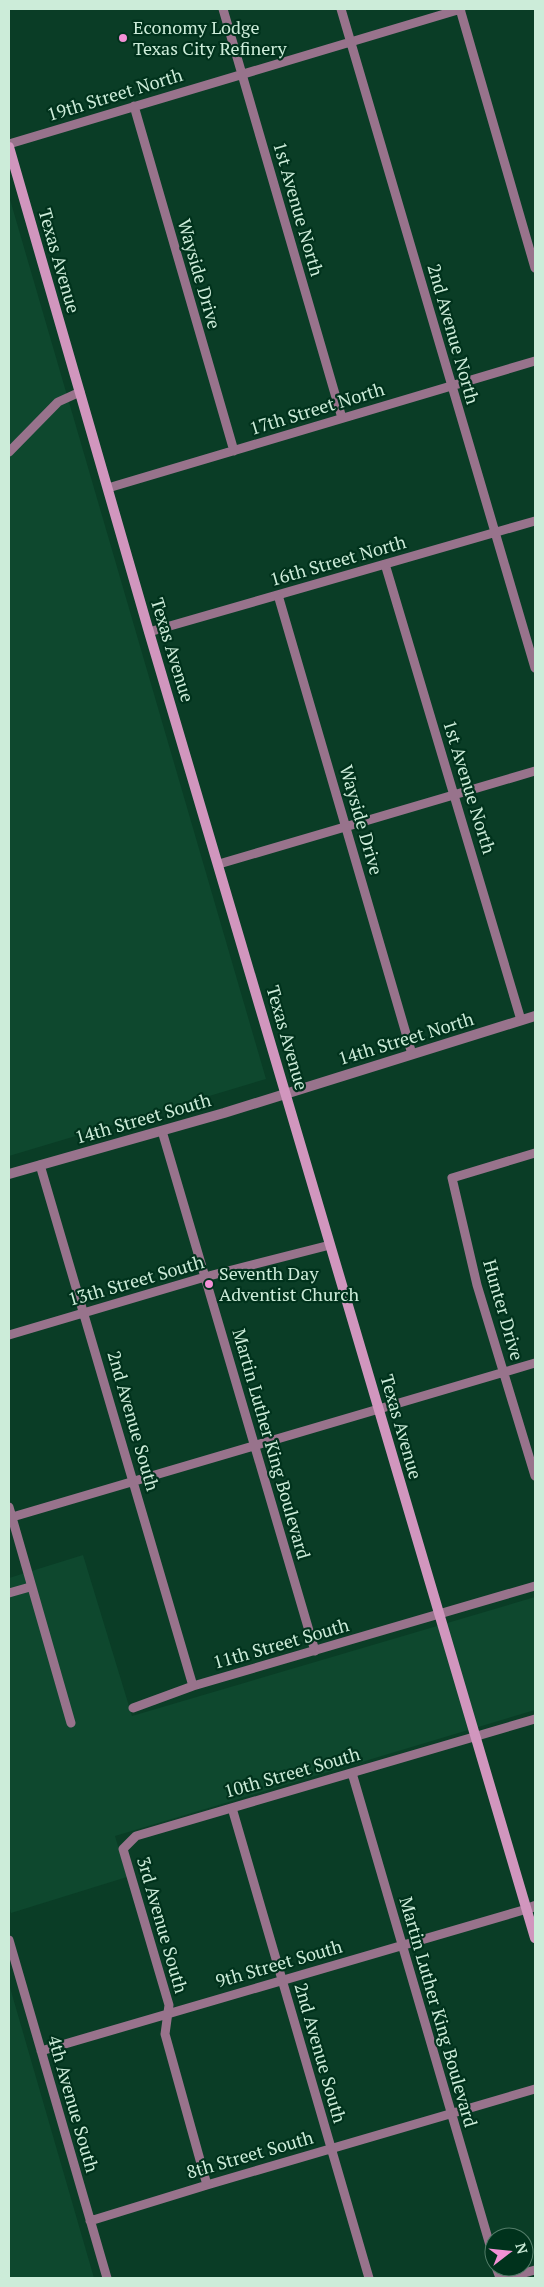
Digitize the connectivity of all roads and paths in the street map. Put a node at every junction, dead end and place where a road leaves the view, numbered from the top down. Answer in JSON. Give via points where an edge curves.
{"nodes":[{"id":1,"x":223,"y":9,"type":"edge"},
{"id":2,"x":341,"y":9,"type":"edge"},
{"id":3,"x":461,"y":9,"type":"edge"},
{"id":4,"x":351,"y":41,"type":"junction"},
{"id":5,"x":242,"y":73,"type":"junction"},
{"id":6,"x":134,"y":106,"type":"junction"},
{"id":7,"x":9,"y":146,"type":"edge"},
{"id":8,"x":535,"y":268,"type":"edge"},
{"id":9,"x":535,"y":361,"type":"edge"},
{"id":10,"x":452,"y":386,"type":"junction"},
{"id":11,"x":80,"y":392,"type":"junction"},
{"id":12,"x":342,"y":418,"type":"junction"},
{"id":13,"x":234,"y":451,"type":"junction"},
{"id":14,"x":9,"y":452,"type":"edge"},
{"id":15,"x":108,"y":488,"type":"junction"},
{"id":16,"x":535,"y":521,"type":"edge"},
{"id":17,"x":495,"y":532,"type":"junction"},
{"id":18,"x":385,"y":564,"type":"junction"},
{"id":19,"x":278,"y":595,"type":"junction"},
{"id":20,"x":149,"y":632,"type":"junction"},
{"id":21,"x":535,"y":668,"type":"edge"},
{"id":22,"x":535,"y":770,"type":"edge"},
{"id":23,"x":454,"y":794,"type":"junction"},
{"id":24,"x":346,"y":826,"type":"junction"},
{"id":25,"x":219,"y":864,"type":"junction"},
{"id":26,"x":535,"y":1016,"type":"edge"},
{"id":27,"x":521,"y":1020,"type":"junction"},
{"id":28,"x":412,"y":1054,"type":"junction"},
{"id":29,"x":286,"y":1093,"type":"junction"},
{"id":30,"x":162,"y":1131,"type":"junction"},
{"id":31,"x":535,"y":1153,"type":"edge"},
{"id":32,"x":40,"y":1165,"type":"junction"},
{"id":33,"x":9,"y":1174,"type":"edge"},
{"id":34,"x":330,"y":1245,"type":"junction"},
{"id":35,"x":205,"y":1276,"type":"junction"},
{"id":36,"x":84,"y":1313,"type":"junction"},
{"id":37,"x":9,"y":1335,"type":"edge"},
{"id":38,"x":535,"y":1363,"type":"edge"},
{"id":39,"x":504,"y":1372,"type":"junction"},
{"id":40,"x":379,"y":1409,"type":"junction"},
{"id":41,"x":255,"y":1445,"type":"junction"},
{"id":42,"x":535,"y":1476,"type":"edge"},
{"id":43,"x":133,"y":1481,"type":"junction"},
{"id":44,"x":9,"y":1507,"type":"edge"},
{"id":45,"x":10,"y":1517,"type":"edge"},
{"id":46,"x":535,"y":1586,"type":"edge"},
{"id":47,"x":30,"y":1587,"type":"junction"},
{"id":48,"x":9,"y":1593,"type":"edge"},
{"id":49,"x":440,"y":1614,"type":"junction"},
{"id":50,"x":315,"y":1651,"type":"junction"},
{"id":51,"x":194,"y":1686,"type":"junction"},
{"id":52,"x":133,"y":1708,"type":"dead end"},
{"id":53,"x":535,"y":1719,"type":"edge"},
{"id":54,"x":71,"y":1722,"type":"dead end"},
{"id":55,"x":476,"y":1736,"type":"junction"},
{"id":56,"x":352,"y":1773,"type":"junction"},
{"id":57,"x":232,"y":1808,"type":"junction"},
{"id":58,"x":123,"y":1849,"type":"joint"},
{"id":59,"x":531,"y":1908,"type":"edge"},
{"id":60,"x":535,"y":1938,"type":"edge"},
{"id":61,"x":9,"y":1940,"type":"edge"},
{"id":62,"x":402,"y":1945,"type":"junction"},
{"id":63,"x":282,"y":1980,"type":"junction"},
{"id":64,"x":168,"y":2014,"type":"junction"},
{"id":65,"x":41,"y":2051,"type":"junction"},
{"id":66,"x":535,"y":2089,"type":"edge"},
{"id":67,"x":451,"y":2113,"type":"junction"},
{"id":68,"x":331,"y":2148,"type":"junction"},
{"id":69,"x":206,"y":2185,"type":"junction"},
{"id":70,"x":90,"y":2221,"type":"junction"},
{"id":71,"x":485,"y":2227,"type":"edge"},
{"id":72,"x":535,"y":2270,"type":"edge"},
{"id":73,"x":107,"y":2278,"type":"edge"},
{"id":74,"x":369,"y":2278,"type":"edge"},
{"id":75,"x":506,"y":2278,"type":"edge"}],
"edges":[{"from":1,"to":5,"type":"street","name":"1st Avenue North"},
{"from":2,"to":4,"type":"street","name":"2nd Avenue North"},
{"from":3,"to":4,"type":"street","name":"19th Street North"},
{"from":3,"to":8,"type":"street"},
{"from":4,"to":5,"type":"street","name":"19th Street North"},
{"from":4,"to":10,"type":"street","name":"2nd Avenue North"},
{"from":5,"to":6,"type":"street","name":"19th Street North"},
{"from":5,"to":12,"type":"street","name":"1st Avenue North"},
{"from":6,"to":7,"type":"street","name":"19th Street North"},
{"from":6,"to":13,"type":"street","name":"Wayside Drive"},
{"from":7,"to":11,"type":"main road","name":"Texas Avenue"},
{"from":9,"to":10,"type":"street","name":"17th Street North"},
{"from":10,"to":12,"type":"street","name":"17th Street North"},
{"from":10,"to":17,"type":"street","name":"2nd Avenue North"},
{"from":11,"to":14,"type":"street","via":[[58,402]]},
{"from":11,"to":15,"type":"main road","name":"Texas Avenue"},
{"from":12,"to":13,"type":"street","name":"17th Street North"},
{"from":13,"to":15,"type":"street","name":"17th Street North"},
{"from":15,"to":20,"type":"main road","name":"Texas Avenue"},
{"from":16,"to":17,"type":"street","name":"16th Street North"},
{"from":17,"to":18,"type":"street","name":"16th Street North"},
{"from":17,"to":21,"type":"street","name":"2nd Avenue North"},
{"from":18,"to":19,"type":"street","name":"16th Street North"},
{"from":18,"to":23,"type":"street","name":"1st Avenue North"},
{"from":19,"to":20,"type":"street","name":"16th Street North"},
{"from":19,"to":24,"type":"street","name":"Wayside Drive"},
{"from":20,"to":25,"type":"main road","name":"Texas Avenue"},
{"from":22,"to":23,"type":"street"},
{"from":23,"to":24,"type":"street"},
{"from":23,"to":27,"type":"street","name":"1st Avenue North"},
{"from":24,"to":25,"type":"street"},
{"from":24,"to":28,"type":"street","name":"Wayside Drive"},
{"from":25,"to":29,"type":"main road","name":"Texas Avenue"},
{"from":26,"to":27,"type":"street","name":"14th Street North"},
{"from":27,"to":28,"type":"street","name":"14th Street North"},
{"from":28,"to":29,"type":"street","name":"14th Street North"},
{"from":29,"to":30,"type":"street","name":"14th Street South"},
{"from":29,"to":34,"type":"main road","name":"Texas Avenue"},
{"from":30,"to":32,"type":"street","name":"14th Street South"},
{"from":30,"to":35,"type":"street","name":"Martin Luther King Boulevard"},
{"from":31,"to":39,"type":"street","name":"Hunter Drive","via":[[452,1178],[477,1285]]},
{"from":32,"to":33,"type":"street","name":"14th Street South"},
{"from":32,"to":36,"type":"street","name":"2nd Avenue South"},
{"from":34,"to":35,"type":"street","name":"13th Street South"},
{"from":34,"to":40,"type":"main road","name":"Texas Avenue"},
{"from":35,"to":36,"type":"street","name":"13th Street South"},
{"from":35,"to":41,"type":"street","name":"Martin Luther King Boulevard"},
{"from":36,"to":37,"type":"street","name":"13th Street South"},
{"from":36,"to":43,"type":"street","name":"2nd Avenue South"},
{"from":38,"to":39,"type":"street"},
{"from":39,"to":40,"type":"street"},
{"from":39,"to":42,"type":"street","name":"Hunter Drive"},
{"from":40,"to":41,"type":"street"},
{"from":40,"to":49,"type":"main road","name":"Texas Avenue"},
{"from":41,"to":43,"type":"street"},
{"from":41,"to":50,"type":"street","name":"Martin Luther King Boulevard"},
{"from":43,"to":45,"type":"street"},
{"from":43,"to":51,"type":"street","name":"2nd Avenue South"},
{"from":44,"to":45,"type":"street"},
{"from":45,"to":47,"type":"street"},
{"from":46,"to":49,"type":"street","name":"11th Street South"},
{"from":47,"to":48,"type":"street"},
{"from":47,"to":54,"type":"street"},
{"from":49,"to":50,"type":"street","name":"11th Street South"},
{"from":49,"to":55,"type":"main road","name":"Texas Avenue"},
{"from":50,"to":51,"type":"street","name":"11th Street South"},
{"from":51,"to":52,"type":"street","name":"11th Street South"},
{"from":53,"to":55,"type":"street","name":"10th Street South"},
{"from":55,"to":56,"type":"street","name":"10th Street South"},
{"from":55,"to":59,"type":"main road","name":"Texas Avenue"},
{"from":56,"to":57,"type":"street","name":"10th Street South"},
{"from":56,"to":62,"type":"street","name":"Martin Luther King Boulevard"},
{"from":57,"to":58,"type":"street","name":"10th Street South","via":[[136,1836]]},
{"from":57,"to":63,"type":"street","name":"2nd Avenue South"},
{"from":58,"to":64,"type":"street","name":"3rd Avenue South","via":[[169,2005]]},
{"from":59,"to":60,"type":"main road","name":"Texas Avenue"},
{"from":59,"to":62,"type":"street","name":"9th Street South"},
{"from":61,"to":65,"type":"street","name":"4th Avenue South"},
{"from":62,"to":63,"type":"street","name":"9th Street South"},
{"from":62,"to":67,"type":"street","name":"Martin Luther King Boulevard"},
{"from":63,"to":64,"type":"street","name":"9th Street South"},
{"from":63,"to":68,"type":"street","name":"2nd Avenue South"},
{"from":64,"to":65,"type":"street","name":"9th Street South"},
{"from":64,"to":69,"type":"street","name":"3rd Avenue South","via":[[165,2034]]},
{"from":65,"to":70,"type":"street","name":"4th Avenue South"},
{"from":66,"to":67,"type":"street","name":"8th Street South"},
{"from":67,"to":68,"type":"street","name":"8th Street South"},
{"from":67,"to":71,"type":"street","name":"Martin Luther King Boulevard"},
{"from":68,"to":69,"type":"street","name":"8th Street South"},
{"from":68,"to":74,"type":"street","name":"2nd Avenue South"},
{"from":69,"to":70,"type":"street","name":"8th Street South"},
{"from":70,"to":73,"type":"street","name":"4th Avenue South"},
{"from":72,"to":75,"type":"street"}]}
